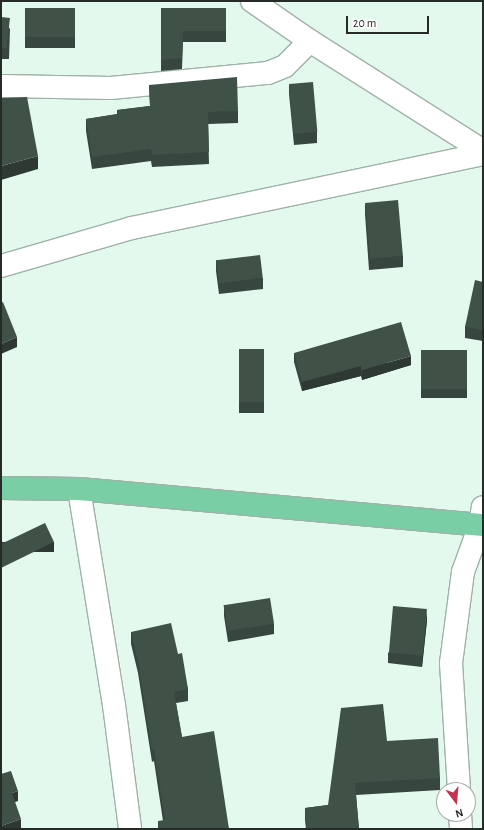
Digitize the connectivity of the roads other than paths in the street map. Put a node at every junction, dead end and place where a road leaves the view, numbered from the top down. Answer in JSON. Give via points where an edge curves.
{"nodes":[{"id":1,"x":252,"y":1,"type":"edge"},
{"id":2,"x":310,"y":41,"type":"junction"},
{"id":3,"x":1,"y":86,"type":"edge"},
{"id":4,"x":483,"y":151,"type":"edge"},
{"id":5,"x":483,"y":154,"type":"edge"},
{"id":6,"x":1,"y":266,"type":"edge"},
{"id":7,"x":1,"y":488,"type":"edge"},
{"id":8,"x":79,"y":490,"type":"junction"},
{"id":9,"x":482,"y":519,"type":"edge"},
{"id":10,"x":458,"y":782,"type":"edge"},
{"id":11,"x":130,"y":829,"type":"edge"}],
"edges":[{"from":1,"to":2,"type":"street"},
{"from":2,"to":3,"type":"street","via":[[285,66],[268,73],[111,88]]},
{"from":2,"to":4,"type":"street"},
{"from":5,"to":6,"type":"street","via":[[132,228]]},
{"from":7,"to":8,"type":"highway"},
{"from":8,"to":9,"type":"highway"},
{"from":8,"to":11,"type":"street","via":[[114,705]]},
{"from":9,"to":10,"type":"street","via":[[463,572],[451,663]]}]}
